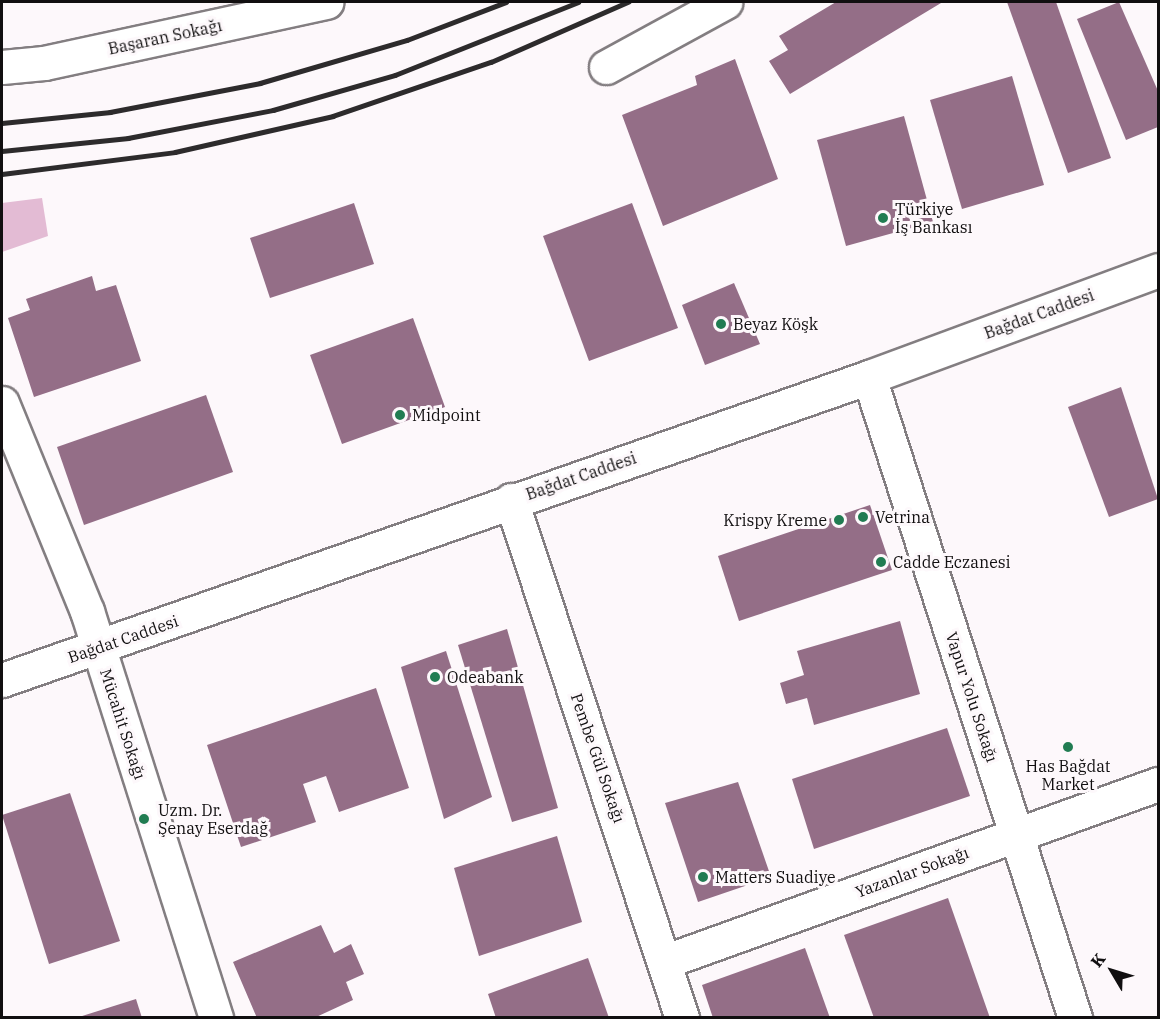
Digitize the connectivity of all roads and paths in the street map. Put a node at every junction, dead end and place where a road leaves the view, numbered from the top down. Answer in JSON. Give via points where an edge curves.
{"nodes":[{"id":1,"x":327,"y":2,"type":"edge"},
{"id":2,"x":725,"y":2,"type":"edge"},
{"id":3,"x":2,"y":67,"type":"edge"},
{"id":4,"x":606,"y":67,"type":"dead end"},
{"id":5,"x":1158,"y":270,"type":"edge"},
{"id":6,"x":869,"y":377,"type":"junction"},
{"id":7,"x":2,"y":403,"type":"edge"},
{"id":8,"x":511,"y":500,"type":"junction"},
{"id":9,"x":99,"y":648,"type":"junction"},
{"id":10,"x":2,"y":680,"type":"edge"},
{"id":11,"x":1158,"y":784,"type":"edge"},
{"id":12,"x":1017,"y":835,"type":"junction"},
{"id":13,"x":666,"y":961,"type":"junction"},
{"id":14,"x":216,"y":1017,"type":"edge"},
{"id":15,"x":682,"y":1017,"type":"edge"},
{"id":16,"x":1075,"y":1017,"type":"edge"}],
"edges":[{"from":1,"to":3,"type":"street","name":"Başaran Sokağı","via":[[44,63]]},
{"from":2,"to":4,"type":"street"},
{"from":5,"to":6,"type":"street","name":"Bağdat Caddesi"},
{"from":6,"to":8,"type":"street","name":"Bağdat Caddesi"},
{"from":6,"to":12,"type":"street","name":"Vapur Yolu Sokağı"},
{"from":7,"to":9,"type":"street","name":"Mücahit Sokağı"},
{"from":8,"to":9,"type":"street","name":"Bağdat Caddesi"},
{"from":8,"to":13,"type":"street","name":"Pembe Gül Sokağı"},
{"from":9,"to":10,"type":"street","name":"Bağdat Caddesi"},
{"from":9,"to":14,"type":"street","name":"Mücahit Sokağı"},
{"from":11,"to":12,"type":"street","name":"Yazanlar Sokağı"},
{"from":12,"to":13,"type":"street","name":"Yazanlar Sokağı"},
{"from":12,"to":16,"type":"street","name":"Vapur Yolu Sokağı"},
{"from":13,"to":15,"type":"street","name":"Pembe Gül Sokağı"}]}
